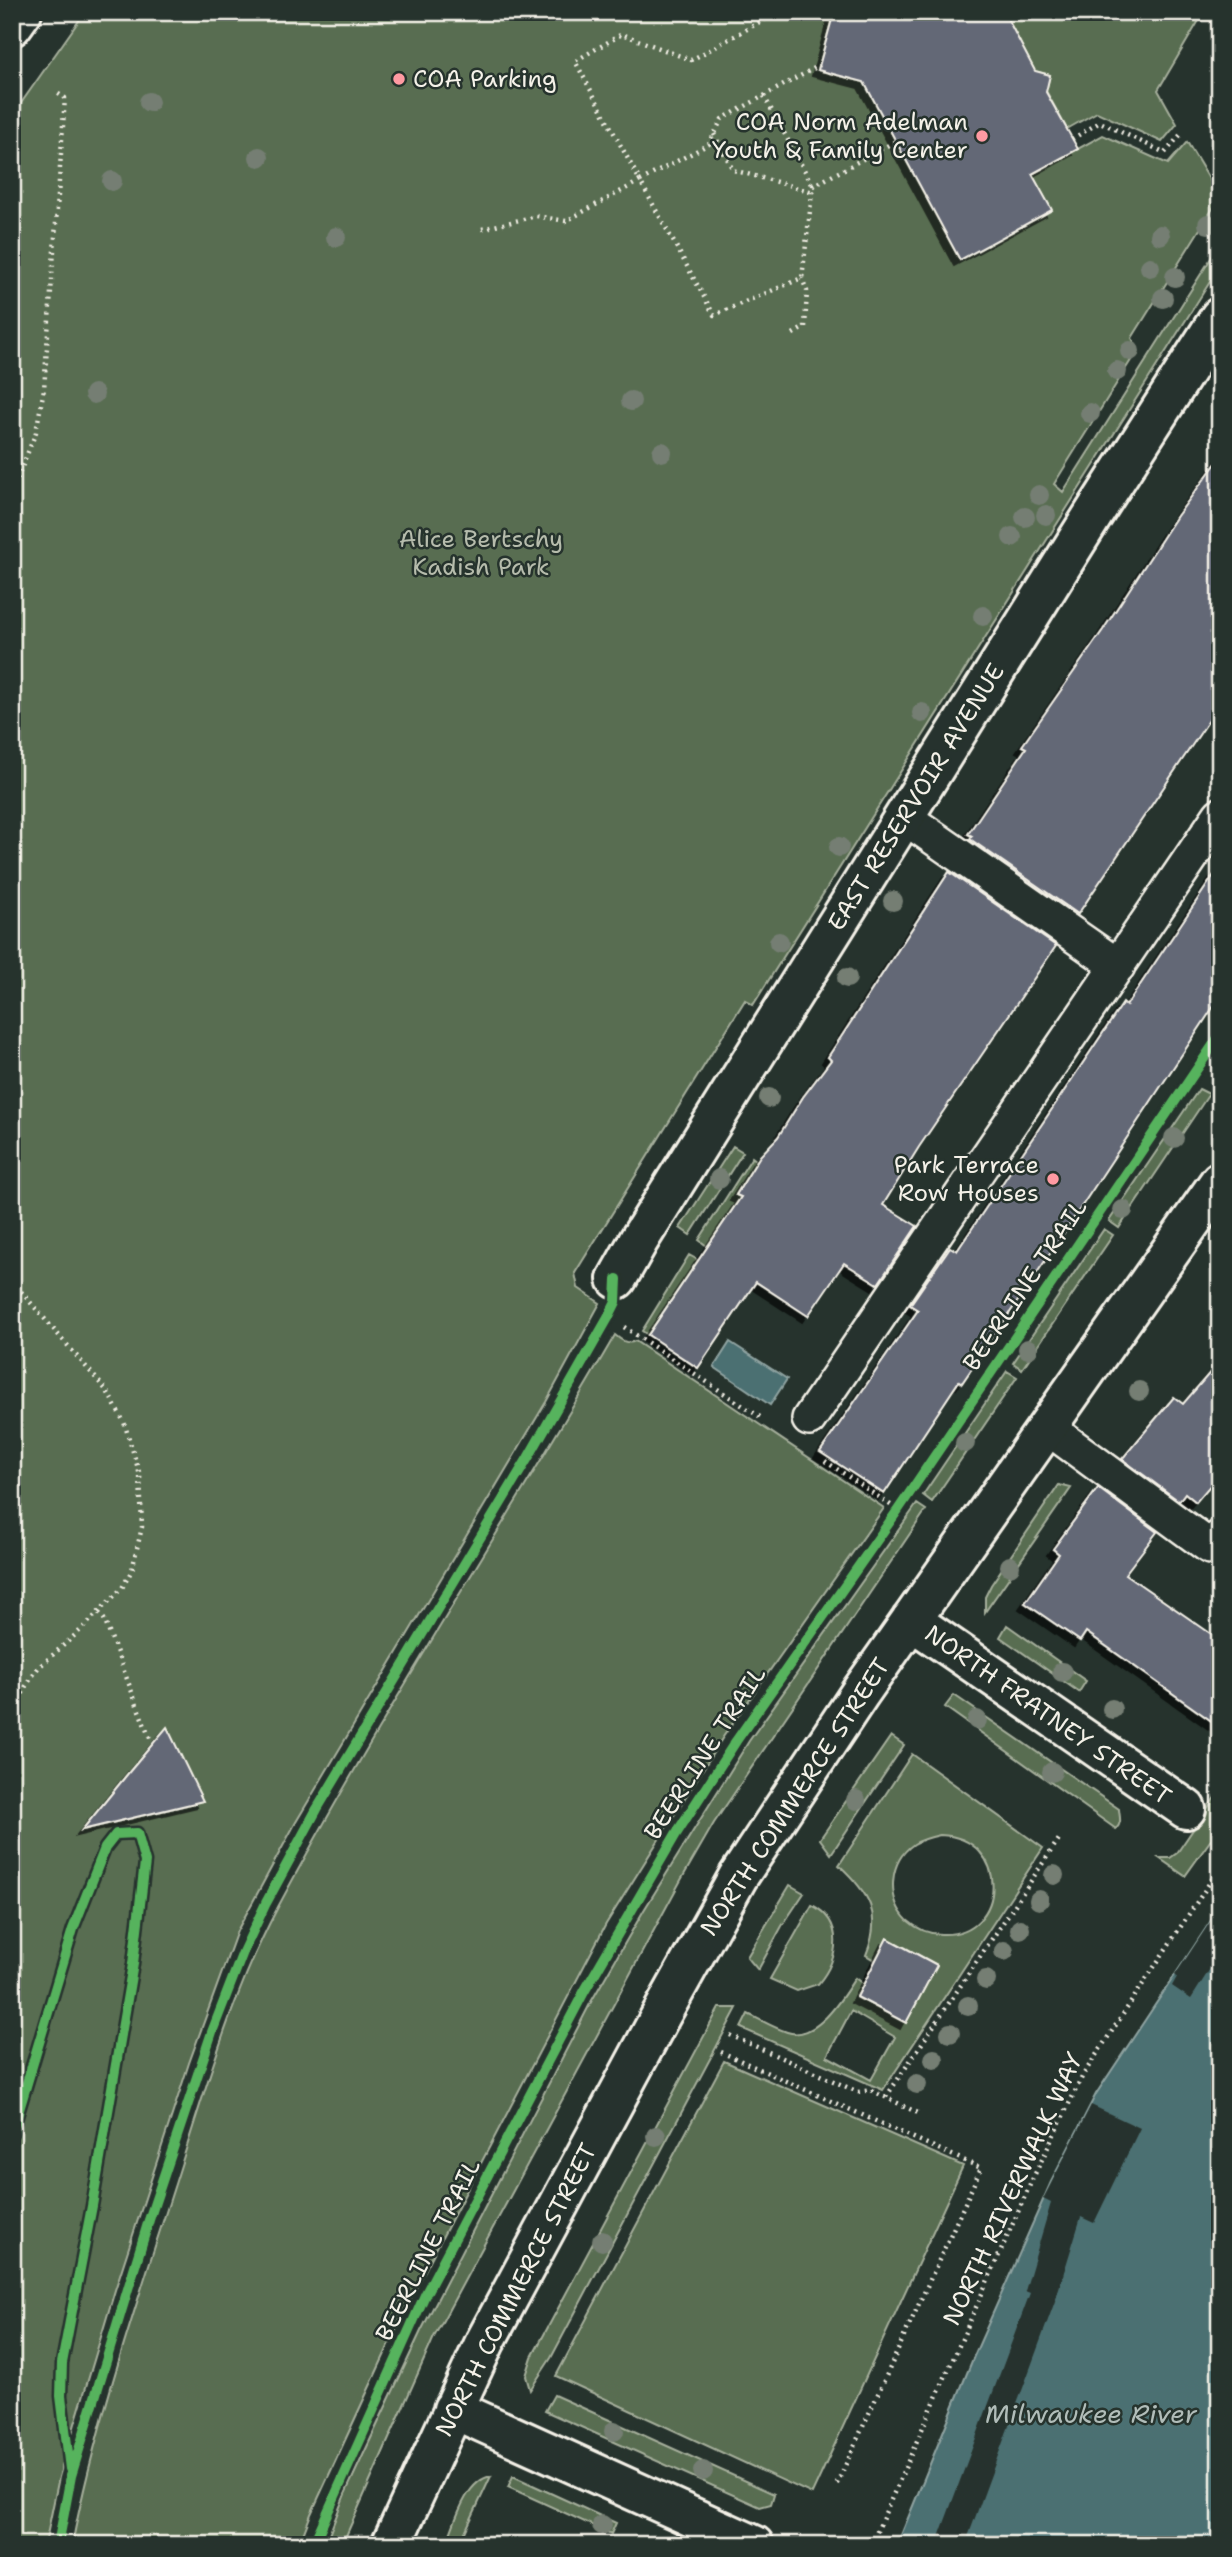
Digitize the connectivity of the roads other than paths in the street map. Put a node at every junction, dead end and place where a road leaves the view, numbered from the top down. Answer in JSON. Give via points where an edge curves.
{"nodes":[{"id":1,"x":22,"y":12,"type":"edge"},
{"id":2,"x":12,"y":26,"type":"edge"},
{"id":3,"x":1220,"y":317,"type":"edge"},
{"id":4,"x":1220,"y":815,"type":"edge"},
{"id":5,"x":904,"y":817,"type":"junction"},
{"id":6,"x":1118,"y":966,"type":"junction"},
{"id":7,"x":1220,"y":1181,"type":"edge"},
{"id":8,"x":1220,"y":1202,"type":"edge"},
{"id":9,"x":1184,"y":1235,"type":"junction"},
{"id":10,"x":617,"y":1279,"type":"dead end"},
{"id":11,"x":809,"y":1419,"type":"dead end"},
{"id":12,"x":1048,"y":1428,"type":"junction"},
{"id":13,"x":1220,"y":1537,"type":"edge"},
{"id":14,"x":911,"y":1620,"type":"junction"},
{"id":15,"x":1186,"y":1809,"type":"dead end"},
{"id":16,"x":453,"y":2409,"type":"junction"},
{"id":17,"x":391,"y":2545,"type":"edge"},
{"id":18,"x":754,"y":2545,"type":"edge"}],
"edges":[{"from":1,"to":2,"type":"street"},
{"from":3,"to":5,"type":"street","name":"EAST RESERVOIR AVENUE"},
{"from":4,"to":6,"type":"lane"},
{"from":5,"to":6,"type":"lane"},
{"from":5,"to":10,"type":"street","name":"EAST RESERVOIR AVENUE"},
{"from":6,"to":11,"type":"lane"},
{"from":7,"to":9,"type":"street","name":"NORTH COMMERCE STREET"},
{"from":8,"to":9,"type":"street","name":"NORTH COMMERCE STREET"},
{"from":9,"to":12,"type":"street","name":"NORTH COMMERCE STREET"},
{"from":12,"to":13,"type":"lane","via":[[1210,1547]]},
{"from":12,"to":14,"type":"street","name":"NORTH COMMERCE STREET"},
{"from":14,"to":15,"type":"street","name":"NORTH FRATNEY STREET"},
{"from":14,"to":16,"type":"street","name":"NORTH COMMERCE STREET","via":[[738,1877],[491,2330]]},
{"from":16,"to":17,"type":"street","name":"NORTH COMMERCE STREET"},
{"from":16,"to":18,"type":"street"}]}
